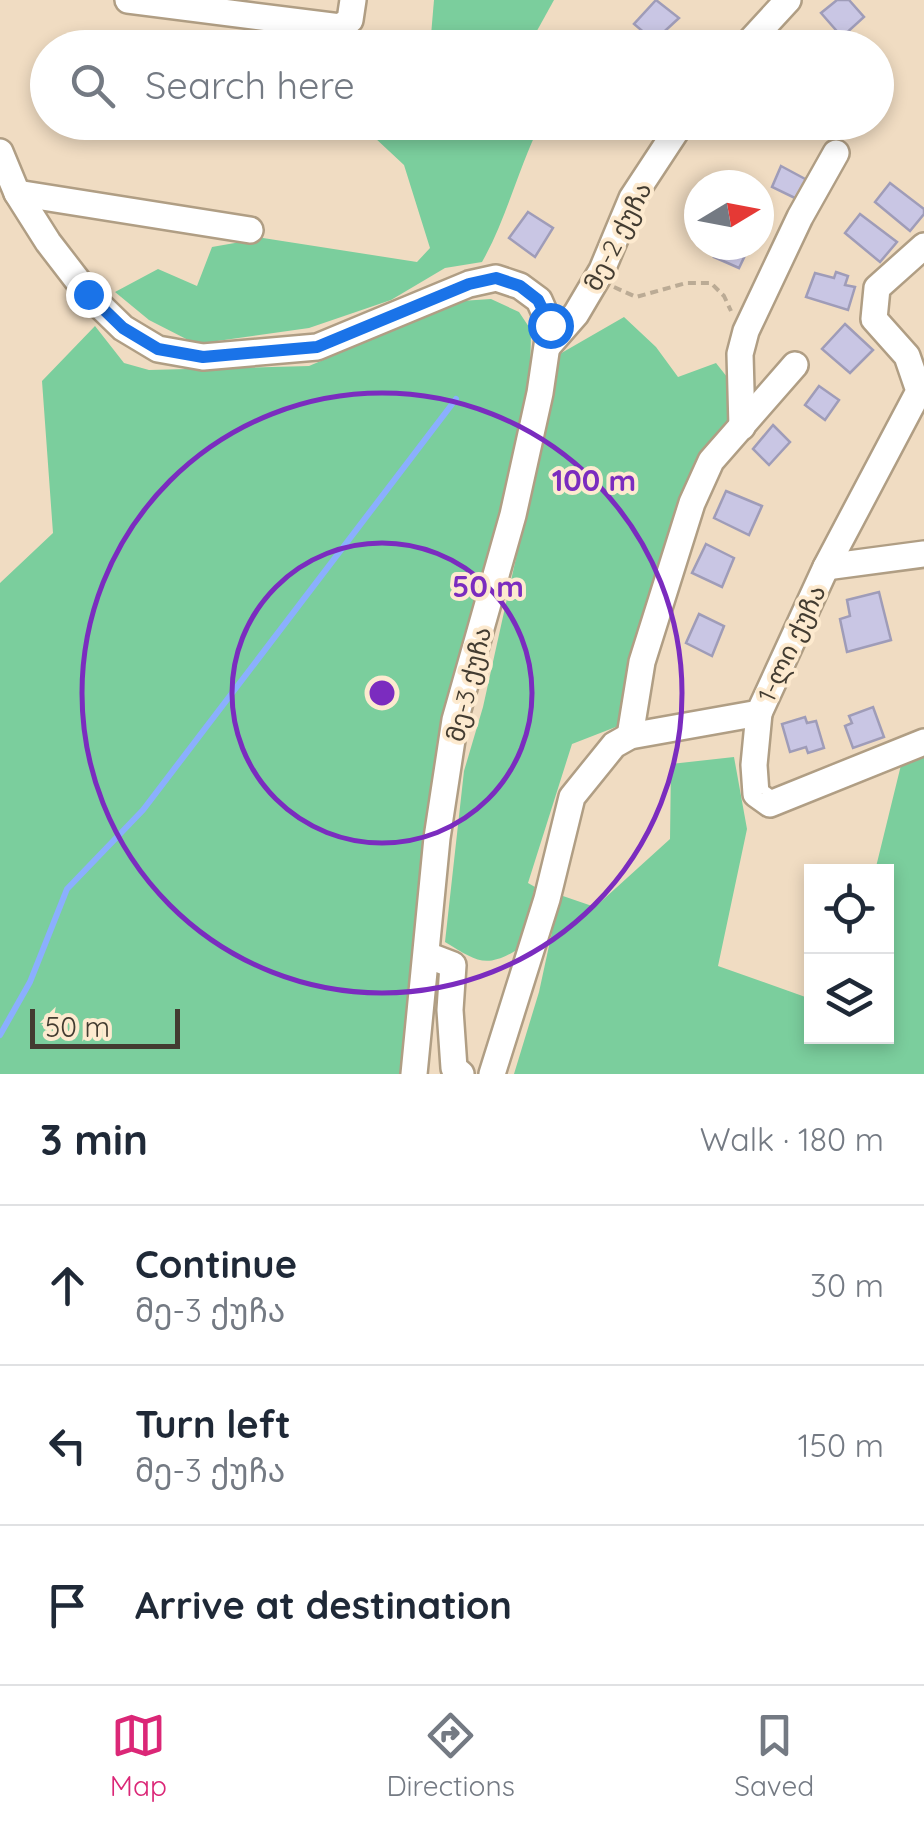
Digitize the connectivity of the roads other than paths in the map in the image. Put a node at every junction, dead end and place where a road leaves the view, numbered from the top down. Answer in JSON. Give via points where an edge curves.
{"nodes":[{"id":1,"x":128,"y":0,"type":"edge"},
{"id":2,"x":353,"y":0,"type":"edge"},
{"id":3,"x":788,"y":0,"type":"edge"},
{"id":4,"x":760,"y":30,"type":"edge"},
{"id":5,"x":670,"y":140,"type":"edge"},
{"id":6,"x":0,"y":152,"type":"edge"},
{"id":7,"x":836,"y":153,"type":"dead end"},
{"id":8,"x":16,"y":193,"type":"junction"},
{"id":9,"x":250,"y":230,"type":"dead end"},
{"id":10,"x":924,"y":246,"type":"edge"},
{"id":11,"x":548,"y":346,"type":"junction"},
{"id":12,"x":795,"y":365,"type":"dead end"},
{"id":13,"x":921,"y":392,"type":"edge"},
{"id":14,"x":742,"y":427,"type":"junction"},
{"id":15,"x":924,"y":554,"type":"edge"},
{"id":16,"x":826,"y":567,"type":"junction"},
{"id":17,"x":759,"y":713,"type":"junction"},
{"id":18,"x":630,"y":736,"type":"junction"},
{"id":19,"x":924,"y":742,"type":"edge"},
{"id":20,"x":427,"y":955,"type":"junction"},
{"id":21,"x":414,"y":1074,"type":"edge"},
{"id":22,"x":461,"y":1074,"type":"edge"},
{"id":23,"x":492,"y":1074,"type":"edge"}],
"edges":[{"from":1,"to":2,"type":"street","via":[[340,26],[350,20]]},
{"from":3,"to":4,"type":"street"},
{"from":5,"to":11,"type":"street","name":"მე-2 ქუჩა","via":[[632,198],[576,314]]},
{"from":6,"to":8,"type":"street","name":"მე-3 ქუჩა"},
{"from":7,"to":14,"type":"street","via":[[745,338]]},
{"from":8,"to":9,"type":"street"},
{"from":8,"to":11,"type":"street","name":"მე-3 ქუჩა","via":[[88,294],[123,328],[158,349],[203,357],[317,347],[496,278],[538,300],[550,325]]},
{"from":10,"to":13,"type":"street","name":"1-ლი ქუჩა","via":[[877,288],[874,319],[907,356]]},
{"from":11,"to":20,"type":"street","name":"მე-3 ქუჩა","via":[[513,514],[456,720]]},
{"from":12,"to":14,"type":"street"},
{"from":13,"to":16,"type":"street","name":"1-ლი ქუჩა"},
{"from":14,"to":18,"type":"street","via":[[711,461],[692,503],[642,662]]},
{"from":15,"to":16,"type":"street"},
{"from":16,"to":17,"type":"street","name":"1-ლი ქუჩა"},
{"from":17,"to":18,"type":"street","name":"1-ლი ქუჩა"},
{"from":17,"to":19,"type":"street","via":[[756,794],[770,804]]},
{"from":18,"to":23,"type":"street","via":[[572,796]]},
{"from":20,"to":21,"type":"street","name":"მე-3 ქუჩა"},
{"from":20,"to":22,"type":"street","via":[[453,965],[452,1048]]}]}
